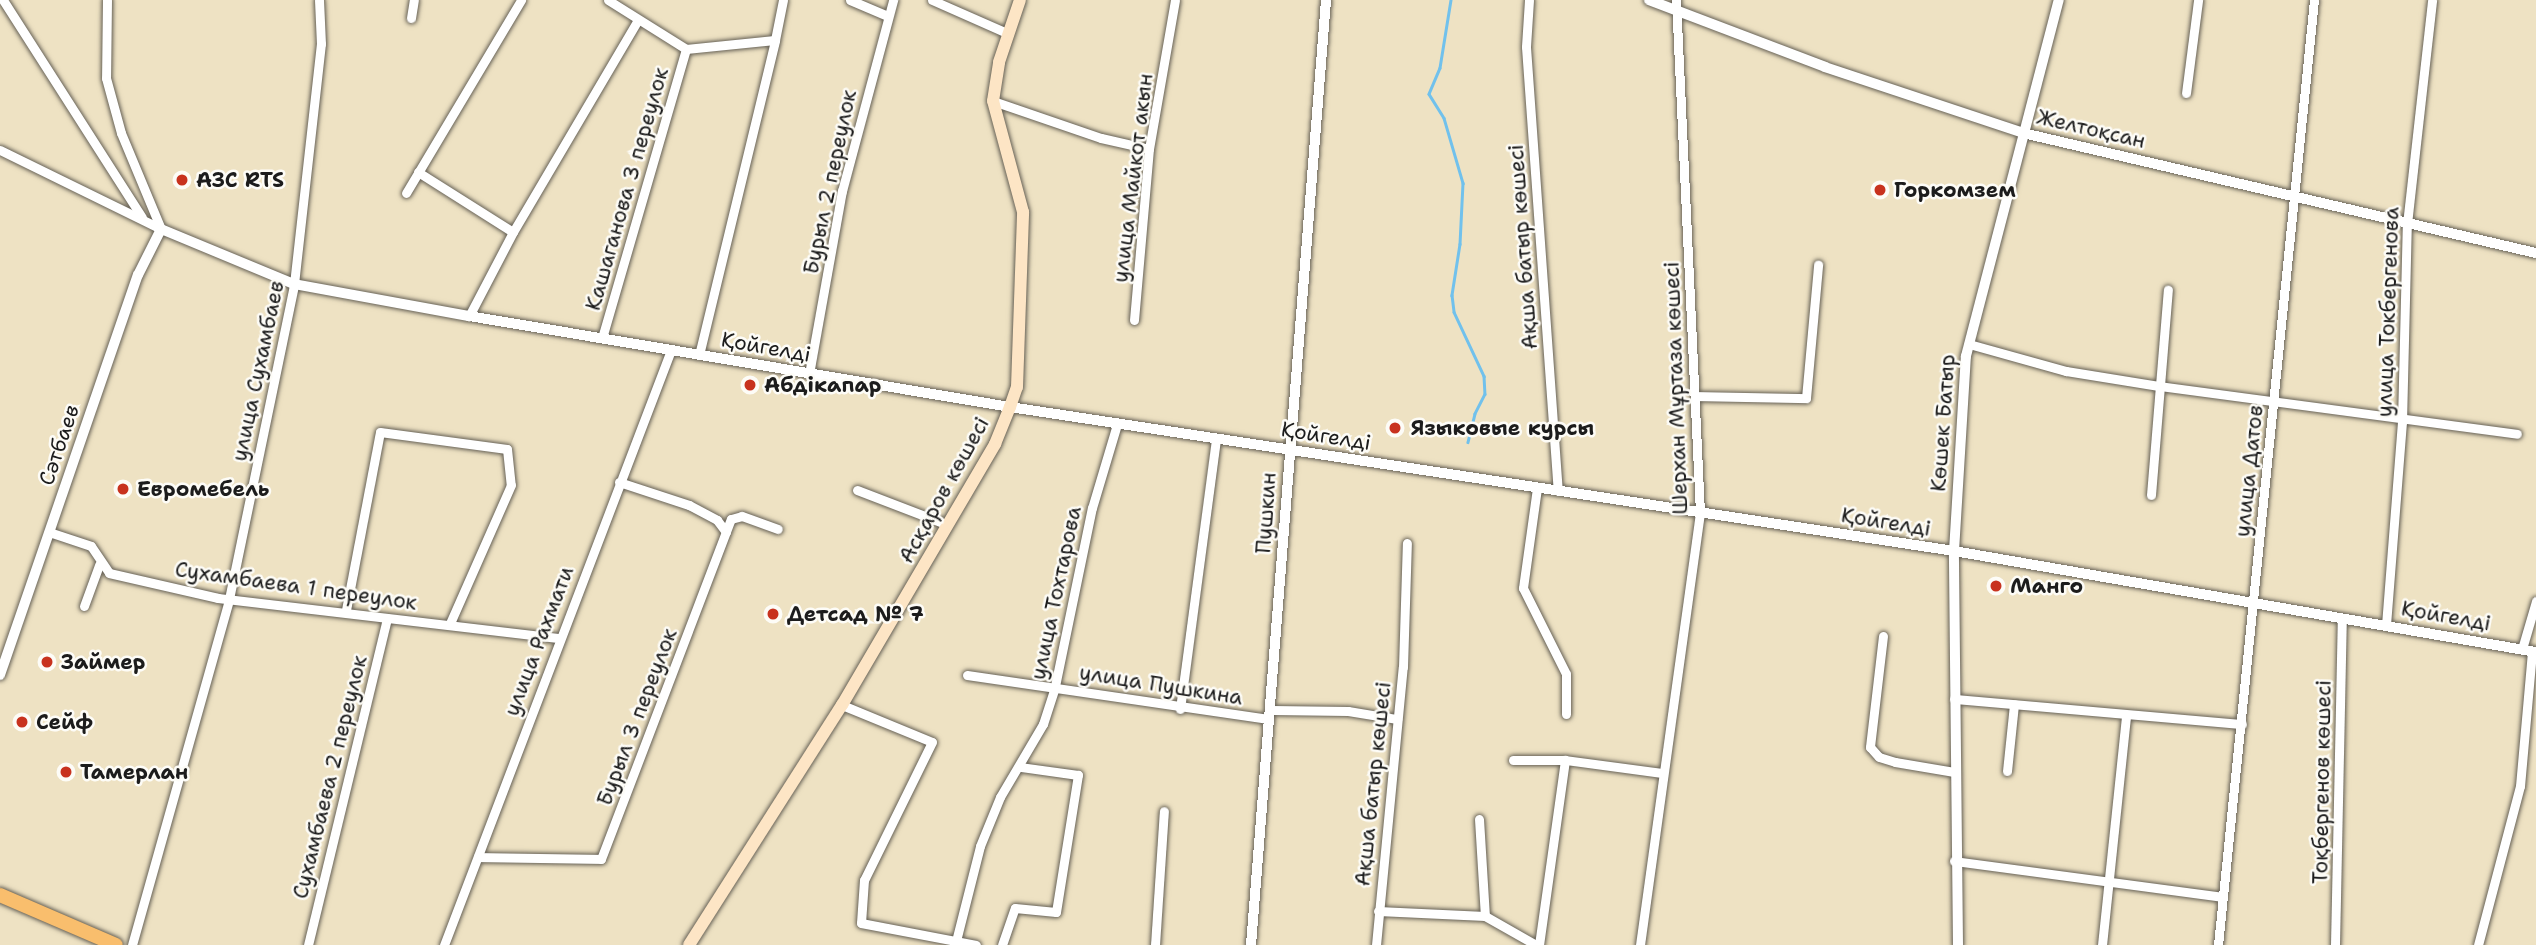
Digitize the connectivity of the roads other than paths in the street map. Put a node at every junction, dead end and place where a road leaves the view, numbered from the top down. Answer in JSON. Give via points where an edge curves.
{"nodes":[{"id":1,"x":3,"y":0,"type":"edge"},
{"id":2,"x":107,"y":0,"type":"edge"},
{"id":3,"x":319,"y":0,"type":"edge"},
{"id":4,"x":414,"y":0,"type":"edge"},
{"id":5,"x":608,"y":0,"type":"edge"},
{"id":6,"x":783,"y":0,"type":"edge"},
{"id":7,"x":850,"y":0,"type":"edge"},
{"id":8,"x":893,"y":0,"type":"edge"},
{"id":9,"x":932,"y":0,"type":"edge"},
{"id":10,"x":1020,"y":0,"type":"edge"},
{"id":11,"x":1175,"y":0,"type":"edge"},
{"id":12,"x":1326,"y":0,"type":"edge"},
{"id":13,"x":1529,"y":0,"type":"edge"},
{"id":14,"x":1649,"y":0,"type":"edge"},
{"id":15,"x":2059,"y":0,"type":"edge"},
{"id":16,"x":2198,"y":0,"type":"edge"},
{"id":17,"x":2314,"y":0,"type":"edge"},
{"id":18,"x":2432,"y":0,"type":"edge"},
{"id":19,"x":520,"y":2,"type":"edge"},
{"id":20,"x":1676,"y":5,"type":"edge"},
{"id":21,"x":886,"y":15,"type":"junction"},
{"id":22,"x":411,"y":18,"type":"dead end"},
{"id":23,"x":638,"y":20,"type":"junction"},
{"id":24,"x":1009,"y":34,"type":"junction"},
{"id":25,"x":775,"y":40,"type":"junction"},
{"id":26,"x":686,"y":49,"type":"junction"},
{"id":27,"x":2186,"y":93,"type":"dead end"},
{"id":28,"x":993,"y":101,"type":"junction"},
{"id":29,"x":2023,"y":133,"type":"junction"},
{"id":30,"x":1149,"y":149,"type":"junction"},
{"id":31,"x":0,"y":150,"type":"edge"},
{"id":32,"x":418,"y":173,"type":"junction"},
{"id":33,"x":406,"y":193,"type":"dead end"},
{"id":34,"x":2293,"y":197,"type":"junction"},
{"id":35,"x":142,"y":217,"type":"junction"},
{"id":36,"x":2407,"y":224,"type":"junction"},
{"id":37,"x":161,"y":229,"type":"junction"},
{"id":38,"x":513,"y":232,"type":"junction"},
{"id":39,"x":2536,"y":253,"type":"edge"},
{"id":40,"x":1818,"y":265,"type":"dead end"},
{"id":41,"x":294,"y":284,"type":"junction"},
{"id":42,"x":2168,"y":290,"type":"dead end"},
{"id":43,"x":469,"y":316,"type":"junction"},
{"id":44,"x":1134,"y":320,"type":"dead end"},
{"id":45,"x":602,"y":338,"type":"junction"},
{"id":46,"x":1969,"y":344,"type":"junction"},
{"id":47,"x":671,"y":350,"type":"junction"},
{"id":48,"x":699,"y":355,"type":"junction"},
{"id":49,"x":809,"y":374,"type":"junction"},
{"id":50,"x":2159,"y":386,"type":"junction"},
{"id":51,"x":1697,"y":396,"type":"junction"},
{"id":52,"x":2275,"y":403,"type":"junction"},
{"id":53,"x":1010,"y":407,"type":"junction"},
{"id":54,"x":2402,"y":422,"type":"junction"},
{"id":55,"x":1117,"y":424,"type":"junction"},
{"id":56,"x":2517,"y":434,"type":"dead end"},
{"id":57,"x":1216,"y":439,"type":"junction"},
{"id":58,"x":1290,"y":450,"type":"junction"},
{"id":59,"x":619,"y":482,"type":"junction"},
{"id":60,"x":1537,"y":488,"type":"junction"},
{"id":61,"x":857,"y":490,"type":"dead end"},
{"id":62,"x":1558,"y":491,"type":"junction"},
{"id":63,"x":2151,"y":495,"type":"dead end"},
{"id":64,"x":1700,"y":513,"type":"junction"},
{"id":65,"x":948,"y":525,"type":"junction"},
{"id":66,"x":778,"y":529,"type":"dead end"},
{"id":67,"x":49,"y":532,"type":"junction"},
{"id":68,"x":726,"y":532,"type":"junction"},
{"id":69,"x":1407,"y":543,"type":"dead end"},
{"id":70,"x":1954,"y":551,"type":"junction"},
{"id":71,"x":99,"y":565,"type":"junction"},
{"id":72,"x":229,"y":599,"type":"junction"},
{"id":73,"x":2536,"y":601,"type":"edge"},
{"id":74,"x":2252,"y":604,"type":"junction"},
{"id":75,"x":84,"y":606,"type":"dead end"},
{"id":76,"x":346,"y":610,"type":"junction"},
{"id":77,"x":387,"y":618,"type":"junction"},
{"id":78,"x":2342,"y":620,"type":"junction"},
{"id":79,"x":450,"y":623,"type":"junction"},
{"id":80,"x":2386,"y":625,"type":"junction"},
{"id":81,"x":1883,"y":636,"type":"dead end"},
{"id":82,"x":558,"y":638,"type":"junction"},
{"id":83,"x":2530,"y":651,"type":"edge"},
{"id":84,"x":0,"y":675,"type":"edge"},
{"id":85,"x":967,"y":675,"type":"dead end"},
{"id":86,"x":1055,"y":686,"type":"junction"},
{"id":87,"x":1954,"y":699,"type":"junction"},
{"id":88,"x":842,"y":705,"type":"junction"},
{"id":89,"x":2014,"y":705,"type":"junction"},
{"id":90,"x":1180,"y":709,"type":"junction"},
{"id":91,"x":1270,"y":714,"type":"junction"},
{"id":92,"x":1566,"y":714,"type":"dead end"},
{"id":93,"x":2126,"y":715,"type":"junction"},
{"id":94,"x":1397,"y":719,"type":"junction"},
{"id":95,"x":2242,"y":724,"type":"junction"},
{"id":96,"x":1513,"y":760,"type":"dead end"},
{"id":97,"x":1565,"y":760,"type":"junction"},
{"id":98,"x":1020,"y":767,"type":"junction"},
{"id":99,"x":2007,"y":771,"type":"dead end"},
{"id":100,"x":1954,"y":772,"type":"junction"},
{"id":101,"x":1663,"y":773,"type":"junction"},
{"id":102,"x":1164,"y":811,"type":"dead end"},
{"id":103,"x":1479,"y":819,"type":"dead end"},
{"id":104,"x":478,"y":857,"type":"junction"},
{"id":105,"x":1954,"y":861,"type":"junction"},
{"id":106,"x":2109,"y":881,"type":"junction"},
{"id":107,"x":0,"y":895,"type":"edge"},
{"id":108,"x":2223,"y":897,"type":"junction"},
{"id":109,"x":0,"y":903,"type":"edge"},
{"id":110,"x":22,"y":906,"type":"junction"},
{"id":111,"x":1378,"y":911,"type":"junction"},
{"id":112,"x":1485,"y":916,"type":"junction"},
{"id":113,"x":956,"y":941,"type":"junction"},
{"id":114,"x":116,"y":945,"type":"edge"},
{"id":115,"x":132,"y":945,"type":"edge"},
{"id":116,"x":308,"y":945,"type":"edge"},
{"id":117,"x":444,"y":945,"type":"edge"},
{"id":118,"x":690,"y":945,"type":"edge"},
{"id":119,"x":976,"y":945,"type":"edge"},
{"id":120,"x":1002,"y":945,"type":"edge"},
{"id":121,"x":1154,"y":945,"type":"edge"},
{"id":122,"x":1251,"y":945,"type":"edge"},
{"id":123,"x":1376,"y":945,"type":"edge"},
{"id":124,"x":1538,"y":945,"type":"edge"},
{"id":125,"x":1640,"y":945,"type":"edge"},
{"id":126,"x":1958,"y":945,"type":"edge"},
{"id":127,"x":2102,"y":945,"type":"edge"},
{"id":128,"x":2218,"y":945,"type":"edge"},
{"id":129,"x":2335,"y":945,"type":"edge"},
{"id":130,"x":2478,"y":945,"type":"edge"}],
"edges":[{"from":1,"to":35,"type":"street"},
{"from":2,"to":37,"type":"street","via":[[106,78],[121,133]]},
{"from":3,"to":41,"type":"street","name":"улица Сухамбаев","via":[[321,44]]},
{"from":4,"to":22,"type":"street"},
{"from":5,"to":23,"type":"street","name":"Кашаганова 3 переулок"},
{"from":6,"to":25,"type":"street"},
{"from":7,"to":21,"type":"street"},
{"from":8,"to":21,"type":"street","name":"Бурыл 2 переулок"},
{"from":9,"to":24,"type":"street"},
{"from":10,"to":24,"type":"main road","name":"Асқаров көшесі"},
{"from":11,"to":30,"type":"street","name":"улица Майкот акын"},
{"from":12,"to":58,"type":"street","name":"Пушкин"},
{"from":13,"to":62,"type":"street","name":"Ақша батыр көшесі","via":[[1526,47]]},
{"from":14,"to":20,"type":"street","name":"Желтоқсан"},
{"from":15,"to":29,"type":"street","name":"Көшек Батыр"},
{"from":16,"to":27,"type":"street"},
{"from":17,"to":34,"type":"street","name":"улица Датов"},
{"from":18,"to":36,"type":"street","name":"улица Токбергенова"},
{"from":19,"to":32,"type":"street"},
{"from":20,"to":29,"type":"street","name":"Желтоқсан"},
{"from":20,"to":51,"type":"street","name":"Шерхан Мұртаза көшесі"},
{"from":21,"to":49,"type":"street","name":"Бурыл 2 переулок","via":[[842,191]]},
{"from":23,"to":26,"type":"street","name":"Кашаганова 3 переулок"},
{"from":23,"to":38,"type":"street"},
{"from":24,"to":28,"type":"main road","name":"Асқаров көшесі"},
{"from":25,"to":26,"type":"street","name":"Кашаганова 3 переулок"},
{"from":25,"to":48,"type":"street"},
{"from":26,"to":45,"type":"street","name":"Кашаганова 3 переулок"},
{"from":28,"to":30,"type":"street","via":[[1101,138]]},
{"from":28,"to":53,"type":"main road","name":"Асқаров көшесі","via":[[1023,212],[1017,387]]},
{"from":29,"to":34,"type":"street","name":"Желтоқсан"},
{"from":29,"to":46,"type":"street","name":"Көшек Батыр"},
{"from":30,"to":44,"type":"street","name":"улица Майкот акын"},
{"from":31,"to":35,"type":"street"},
{"from":32,"to":33,"type":"street"},
{"from":32,"to":38,"type":"street"},
{"from":34,"to":36,"type":"street","name":"Желтоқсан"},
{"from":34,"to":52,"type":"street","name":"улица Датов"},
{"from":35,"to":37,"type":"street"},
{"from":36,"to":39,"type":"street","name":"Желтоқсан"},
{"from":36,"to":54,"type":"street","name":"улица Токбергенова"},
{"from":37,"to":41,"type":"street","name":"Қойгелді"},
{"from":37,"to":67,"type":"street","name":"Сәтбаев","via":[[138,275]]},
{"from":38,"to":43,"type":"street"},
{"from":40,"to":51,"type":"street","via":[[1806,398]]},
{"from":41,"to":43,"type":"street","name":"Қойгелді"},
{"from":41,"to":72,"type":"street","name":"улица Сухамбаев"},
{"from":42,"to":50,"type":"street"},
{"from":43,"to":45,"type":"street","name":"Қойгелді"},
{"from":45,"to":47,"type":"street","name":"Қойгелді"},
{"from":46,"to":50,"type":"street","via":[[2066,371]]},
{"from":46,"to":70,"type":"street","name":"Көшек Батыр"},
{"from":47,"to":48,"type":"street","name":"Қойгелді"},
{"from":47,"to":59,"type":"street","name":"улица Рахмати"},
{"from":48,"to":49,"type":"street","name":"Қойгелді"},
{"from":49,"to":53,"type":"street","name":"Қойгелді"},
{"from":50,"to":52,"type":"street"},
{"from":50,"to":63,"type":"street"},
{"from":51,"to":64,"type":"street","name":"Шерхан Мұртаза көшесі"},
{"from":52,"to":54,"type":"street"},
{"from":52,"to":74,"type":"street","name":"улица Датов"},
{"from":53,"to":55,"type":"street","name":"Қойгелді"},
{"from":53,"to":65,"type":"main road","name":"Асқаров көшесі","via":[[996,444]]},
{"from":54,"to":56,"type":"street"},
{"from":54,"to":80,"type":"street","name":"улица Токбергенова"},
{"from":55,"to":57,"type":"street","name":"Қойгелді"},
{"from":55,"to":86,"type":"street","name":"улица Тохтарова","via":[[1092,508]]},
{"from":57,"to":58,"type":"street","name":"Қойгелді"},
{"from":57,"to":90,"type":"street"},
{"from":58,"to":60,"type":"street","name":"Қойгелді"},
{"from":58,"to":91,"type":"street","name":"Пушкин"},
{"from":59,"to":68,"type":"street","via":[[689,505],[717,520]]},
{"from":59,"to":82,"type":"street","name":"улица Рахмати"},
{"from":60,"to":62,"type":"street","name":"Қойгелді"},
{"from":60,"to":92,"type":"street","via":[[1523,588],[1566,674]]},
{"from":61,"to":65,"type":"street"},
{"from":62,"to":64,"type":"street","name":"Қойгелді"},
{"from":64,"to":70,"type":"street","name":"Қойгелді"},
{"from":64,"to":101,"type":"street","name":"Шерхан Мұртаза көшесі"},
{"from":65,"to":88,"type":"main road","name":"Асқаров көшесі"},
{"from":66,"to":68,"type":"street","via":[[741,516],[731,519]]},
{"from":67,"to":71,"type":"street","name":"Сухамбаева 1 переулок","via":[[91,545]]},
{"from":67,"to":84,"type":"street","name":"Сәтбаев"},
{"from":68,"to":104,"type":"street","name":"Бурыл 3 переулок","via":[[603,857]]},
{"from":69,"to":94,"type":"street","name":"Ақша батыр көшесі"},
{"from":70,"to":74,"type":"street","name":"Қойгелді"},
{"from":70,"to":87,"type":"street","name":"Көшек Батыр"},
{"from":71,"to":72,"type":"street","name":"Сухамбаева 1 переулок","via":[[131,579]]},
{"from":71,"to":75,"type":"street"},
{"from":72,"to":76,"type":"street","name":"Сухамбаева 1 переулок"},
{"from":72,"to":115,"type":"street","name":"улица Сухамбаев"},
{"from":73,"to":83,"type":"street"},
{"from":74,"to":78,"type":"street","name":"Қойгелді"},
{"from":74,"to":95,"type":"street","name":"улица Датов"},
{"from":76,"to":77,"type":"street","name":"Сухамбаева 1 переулок"},
{"from":76,"to":79,"type":"street","via":[[380,432],[507,449],[511,485]]},
{"from":77,"to":79,"type":"street","name":"Сухамбаева 1 переулок"},
{"from":77,"to":116,"type":"street","name":"Сухамбаева 2 переулок"},
{"from":78,"to":80,"type":"street","name":"Қойгелді"},
{"from":78,"to":129,"type":"street","name":"Тоқбергенов көшесі"},
{"from":79,"to":82,"type":"street","name":"Сухамбаева 1 переулок"},
{"from":80,"to":83,"type":"street","name":"Қойгелді"},
{"from":81,"to":100,"type":"street","via":[[1870,747],[1879,757],[1895,762]]},
{"from":82,"to":104,"type":"street","name":"улица Рахмати"},
{"from":83,"to":130,"type":"street","via":[[2521,786]]},
{"from":85,"to":86,"type":"street","name":"улица Пушкина"},
{"from":86,"to":90,"type":"street","name":"улица Пушкина"},
{"from":86,"to":98,"type":"street","name":"улица Тохтарова","via":[[1043,724]]},
{"from":87,"to":89,"type":"street"},
{"from":87,"to":100,"type":"street","name":"Көшек Батыр"},
{"from":88,"to":113,"type":"street","via":[[932,742],[864,880],[861,923]]},
{"from":88,"to":118,"type":"main road","name":"Асқаров көшесі"},
{"from":89,"to":93,"type":"street"},
{"from":89,"to":99,"type":"street"},
{"from":90,"to":91,"type":"street","name":"улица Пушкина"},
{"from":91,"to":94,"type":"street","name":"улица Пушкина","via":[[1348,711]]},
{"from":91,"to":122,"type":"street","name":"Пушкин"},
{"from":93,"to":95,"type":"street"},
{"from":93,"to":106,"type":"street"},
{"from":94,"to":111,"type":"street","name":"Ақша батыр көшесі"},
{"from":95,"to":108,"type":"street","name":"улица Датов"},
{"from":96,"to":97,"type":"street"},
{"from":97,"to":101,"type":"street"},
{"from":97,"to":124,"type":"street"},
{"from":98,"to":113,"type":"street","name":"улица Тохтарова","via":[[1000,797],[980,846]]},
{"from":98,"to":120,"type":"street","via":[[1078,775],[1056,912],[1014,908]]},
{"from":100,"to":105,"type":"street","name":"Көшек Батыр"},
{"from":101,"to":125,"type":"street","name":"Шерхан Мұртаза көшесі"},
{"from":102,"to":121,"type":"street"},
{"from":103,"to":112,"type":"street"},
{"from":104,"to":117,"type":"street","name":"улица Рахмати"},
{"from":105,"to":106,"type":"street"},
{"from":105,"to":126,"type":"street","name":"Көшек Батыр"},
{"from":106,"to":108,"type":"street"},
{"from":106,"to":127,"type":"street"},
{"from":107,"to":110,"type":"main road"},
{"from":108,"to":128,"type":"street","name":"улица Датов"},
{"from":109,"to":110,"type":"main road"},
{"from":110,"to":114,"type":"main road"},
{"from":111,"to":112,"type":"street"},
{"from":111,"to":123,"type":"street","name":"Ақша батыр көшесі"},
{"from":112,"to":124,"type":"street"},
{"from":113,"to":119,"type":"street"}]}
